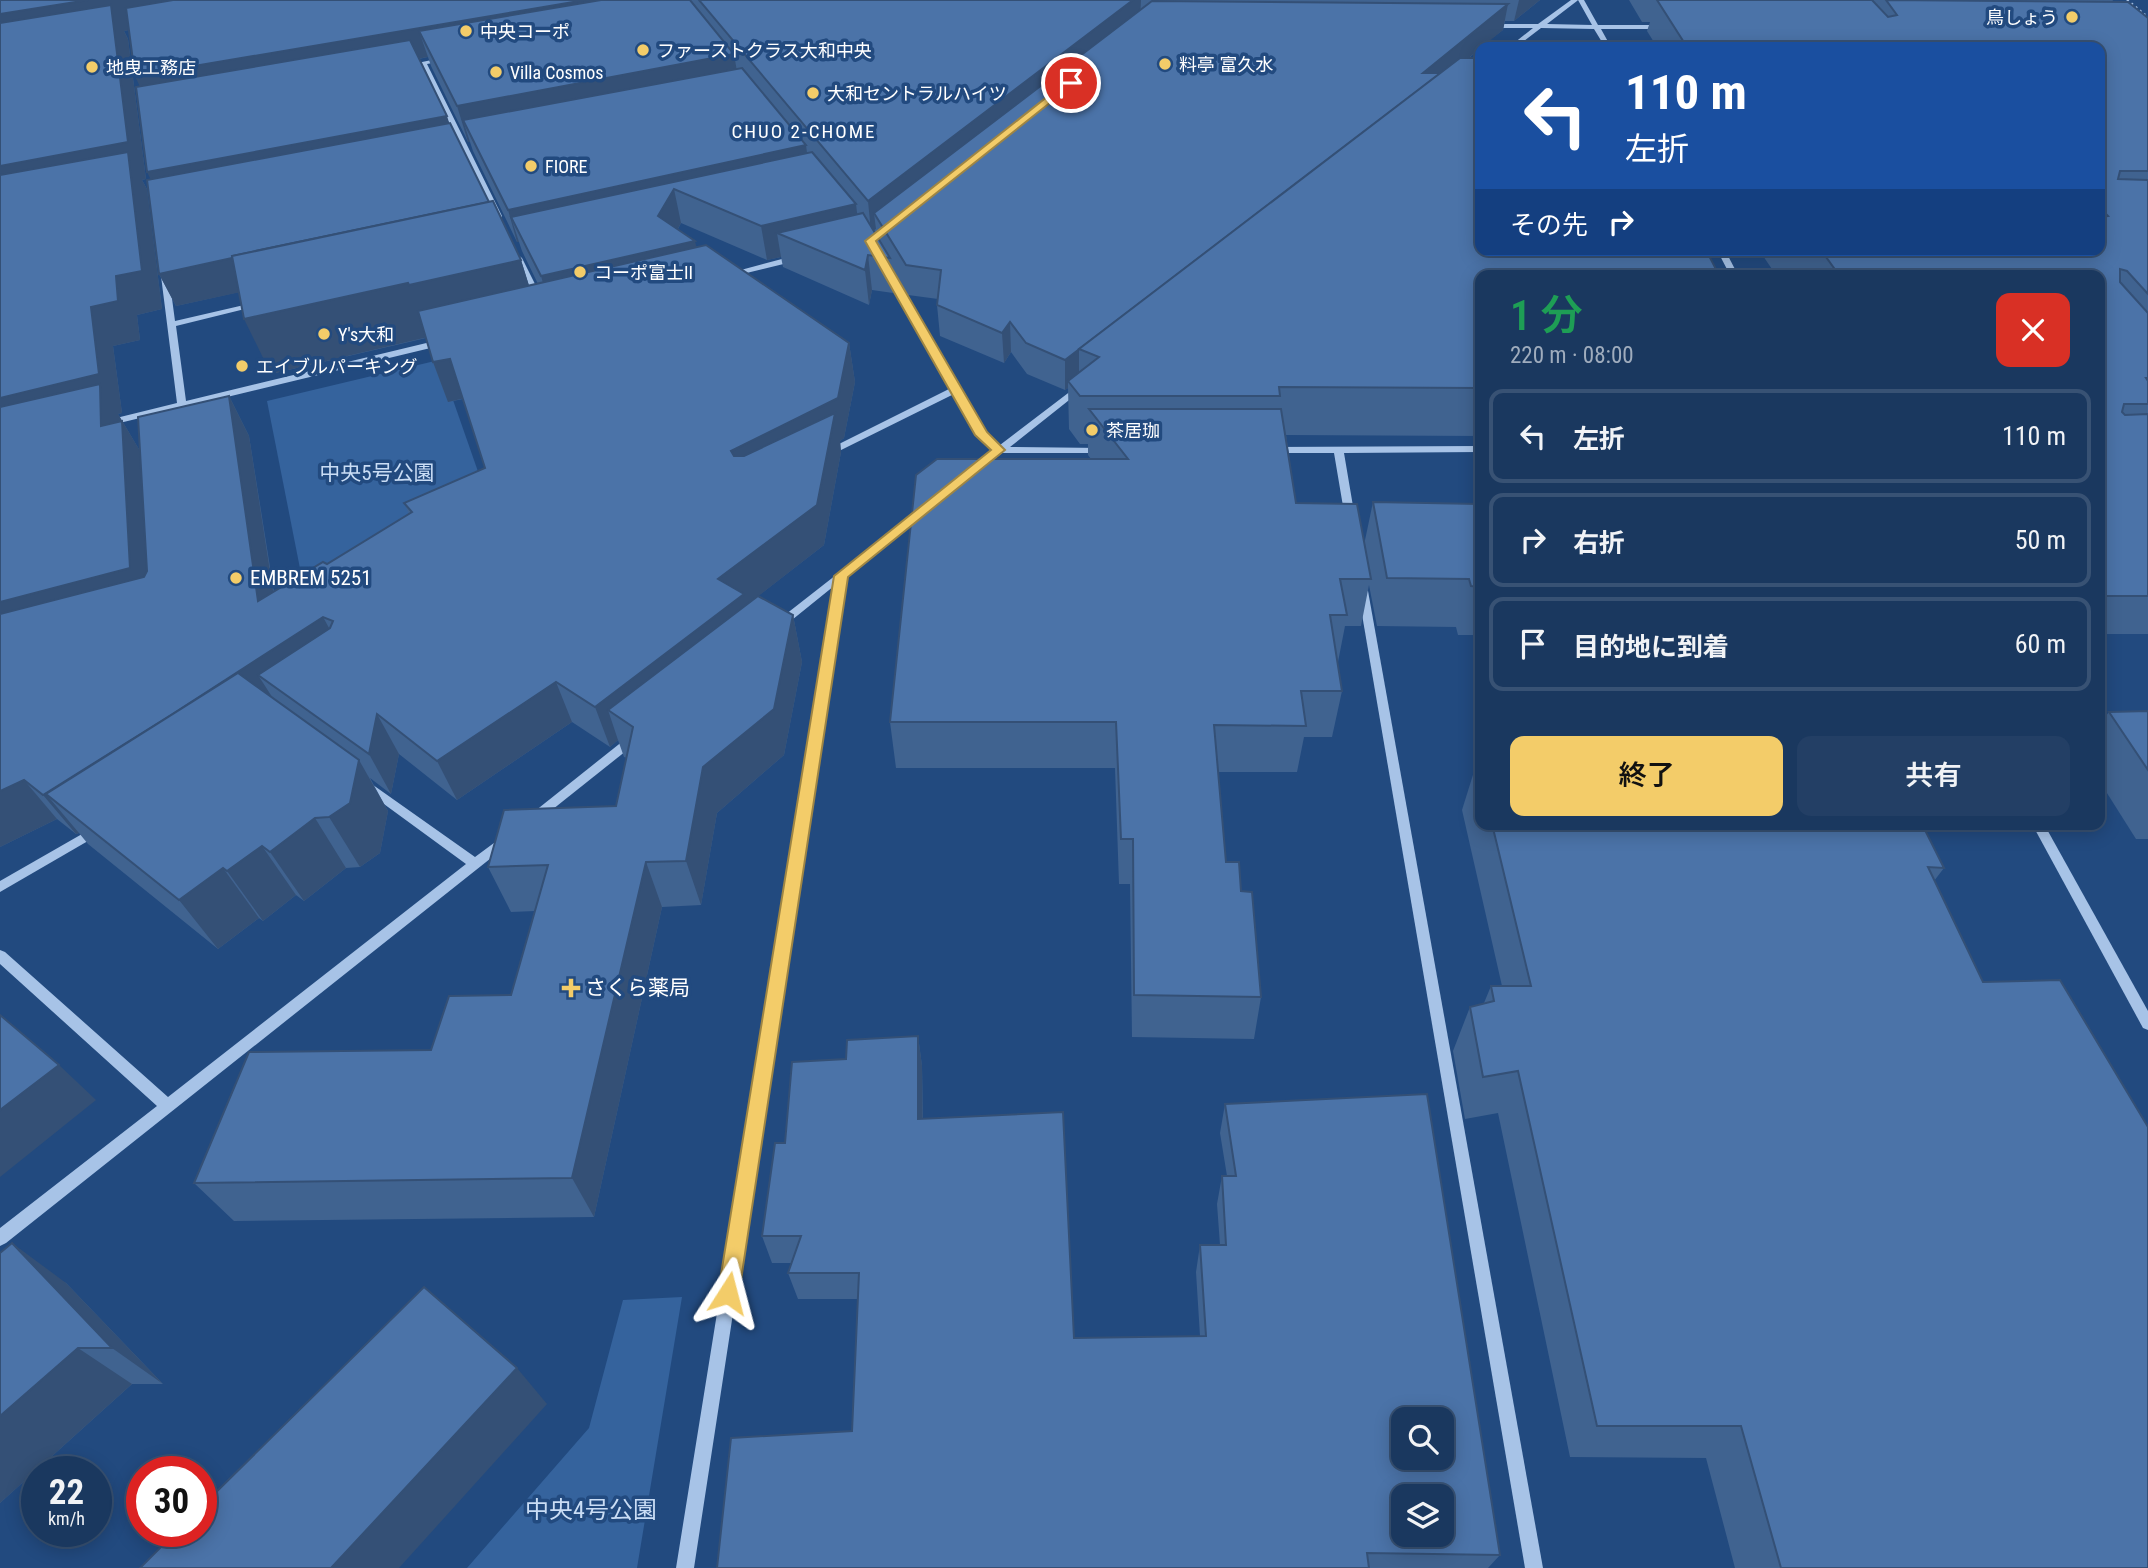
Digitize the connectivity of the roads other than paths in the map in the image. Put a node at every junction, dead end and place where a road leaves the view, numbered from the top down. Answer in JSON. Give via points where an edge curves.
{"nodes":[{"id":1,"x":1575,"y":0,"type":"edge"},
{"id":2,"x":1581,"y":0,"type":"edge"},
{"id":3,"x":1476,"y":26,"type":"edge"},
{"id":4,"x":1538,"y":27,"type":"junction"},
{"id":5,"x":1597,"y":27,"type":"junction"},
{"id":6,"x":1681,"y":27,"type":"edge"},
{"id":7,"x":1518,"y":42,"type":"edge"},
{"id":8,"x":1605,"y":42,"type":"edge"},
{"id":9,"x":449,"y":58,"type":"edge"},
{"id":10,"x":423,"y":63,"type":"junction"},
{"id":11,"x":396,"y":68,"type":"edge"},
{"id":12,"x":479,"y":146,"type":"edge"},
{"id":13,"x":465,"y":148,"type":"junction"},
{"id":14,"x":452,"y":151,"type":"edge"},
{"id":15,"x":501,"y":223,"type":"edge"},
{"id":16,"x":513,"y":248,"type":"edge"},
{"id":17,"x":877,"y":252,"type":"edge"},
{"id":18,"x":812,"y":254,"type":"edge"},
{"id":19,"x":163,"y":260,"type":"edge"},
{"id":20,"x":719,"y":276,"type":"edge"},
{"id":21,"x":264,"y":304,"type":"edge"},
{"id":22,"x":542,"y":306,"type":"edge"},
{"id":23,"x":172,"y":324,"type":"junction"},
{"id":24,"x":453,"y":340,"type":"edge"},
{"id":25,"x":1087,"y":382,"type":"edge"},
{"id":26,"x":956,"y":389,"type":"junction"},
{"id":27,"x":182,"y":404,"type":"junction"},
{"id":28,"x":150,"y":412,"type":"junction"},
{"id":29,"x":100,"y":424,"type":"edge"},
{"id":30,"x":152,"y":426,"type":"edge"},
{"id":31,"x":1338,"y":449,"type":"junction"},
{"id":32,"x":1475,"y":449,"type":"edge"},
{"id":33,"x":999,"y":450,"type":"junction"},
{"id":34,"x":1257,"y":450,"type":"edge"},
{"id":35,"x":1108,"y":451,"type":"edge"},
{"id":36,"x":821,"y":456,"type":"edge"},
{"id":37,"x":967,"y":475,"type":"edge"},
{"id":38,"x":936,"y":500,"type":"edge"},
{"id":39,"x":1353,"y":531,"type":"edge"},
{"id":40,"x":1360,"y":572,"type":"edge"},
{"id":41,"x":841,"y":576,"type":"junction"},
{"id":42,"x":766,"y":635,"type":"edge"},
{"id":43,"x":647,"y":728,"type":"edge"},
{"id":44,"x":359,"y":780,"type":"edge"},
{"id":45,"x":106,"y":825,"type":"edge"},
{"id":46,"x":2041,"y":830,"type":"edge"},
{"id":47,"x":475,"y":864,"type":"junction"},
{"id":48,"x":0,"y":887,"type":"edge"},
{"id":49,"x":0,"y":956,"type":"edge"},
{"id":50,"x":2148,"y":1024,"type":"edge"},
{"id":51,"x":167,"y":1106,"type":"junction"},
{"id":52,"x":0,"y":1238,"type":"edge"},
{"id":53,"x":685,"y":1568,"type":"edge"},
{"id":54,"x":1534,"y":1568,"type":"edge"}],
"edges":[{"from":1,"to":4,"type":"street"},
{"from":2,"to":5,"type":"street"},
{"from":3,"to":4,"type":"street"},
{"from":4,"to":5,"type":"street"},
{"from":4,"to":7,"type":"street"},
{"from":5,"to":6,"type":"street"},
{"from":5,"to":8,"type":"street"},
{"from":9,"to":10,"type":"street"},
{"from":10,"to":11,"type":"street"},
{"from":10,"to":13,"type":"street"},
{"from":12,"to":13,"type":"street"},
{"from":13,"to":14,"type":"street"},
{"from":13,"to":15,"type":"street"},
{"from":16,"to":22,"type":"street"},
{"from":17,"to":26,"type":"street"},
{"from":18,"to":20,"type":"street"},
{"from":19,"to":23,"type":"street"},
{"from":21,"to":23,"type":"street"},
{"from":23,"to":27,"type":"street"},
{"from":24,"to":27,"type":"street"},
{"from":25,"to":33,"type":"street"},
{"from":26,"to":33,"type":"street","via":[[982,435]]},
{"from":26,"to":36,"type":"street"},
{"from":27,"to":28,"type":"street"},
{"from":28,"to":29,"type":"street"},
{"from":28,"to":30,"type":"street"},
{"from":31,"to":32,"type":"street"},
{"from":31,"to":34,"type":"street"},
{"from":31,"to":39,"type":"street"},
{"from":33,"to":35,"type":"street"},
{"from":33,"to":37,"type":"street"},
{"from":38,"to":41,"type":"street"},
{"from":40,"to":54,"type":"street"},
{"from":41,"to":42,"type":"street"},
{"from":41,"to":53,"type":"street"},
{"from":43,"to":47,"type":"street"},
{"from":44,"to":47,"type":"street"},
{"from":45,"to":48,"type":"street"},
{"from":46,"to":50,"type":"street"},
{"from":47,"to":51,"type":"street"},
{"from":49,"to":51,"type":"street"},
{"from":51,"to":52,"type":"street"}]}
